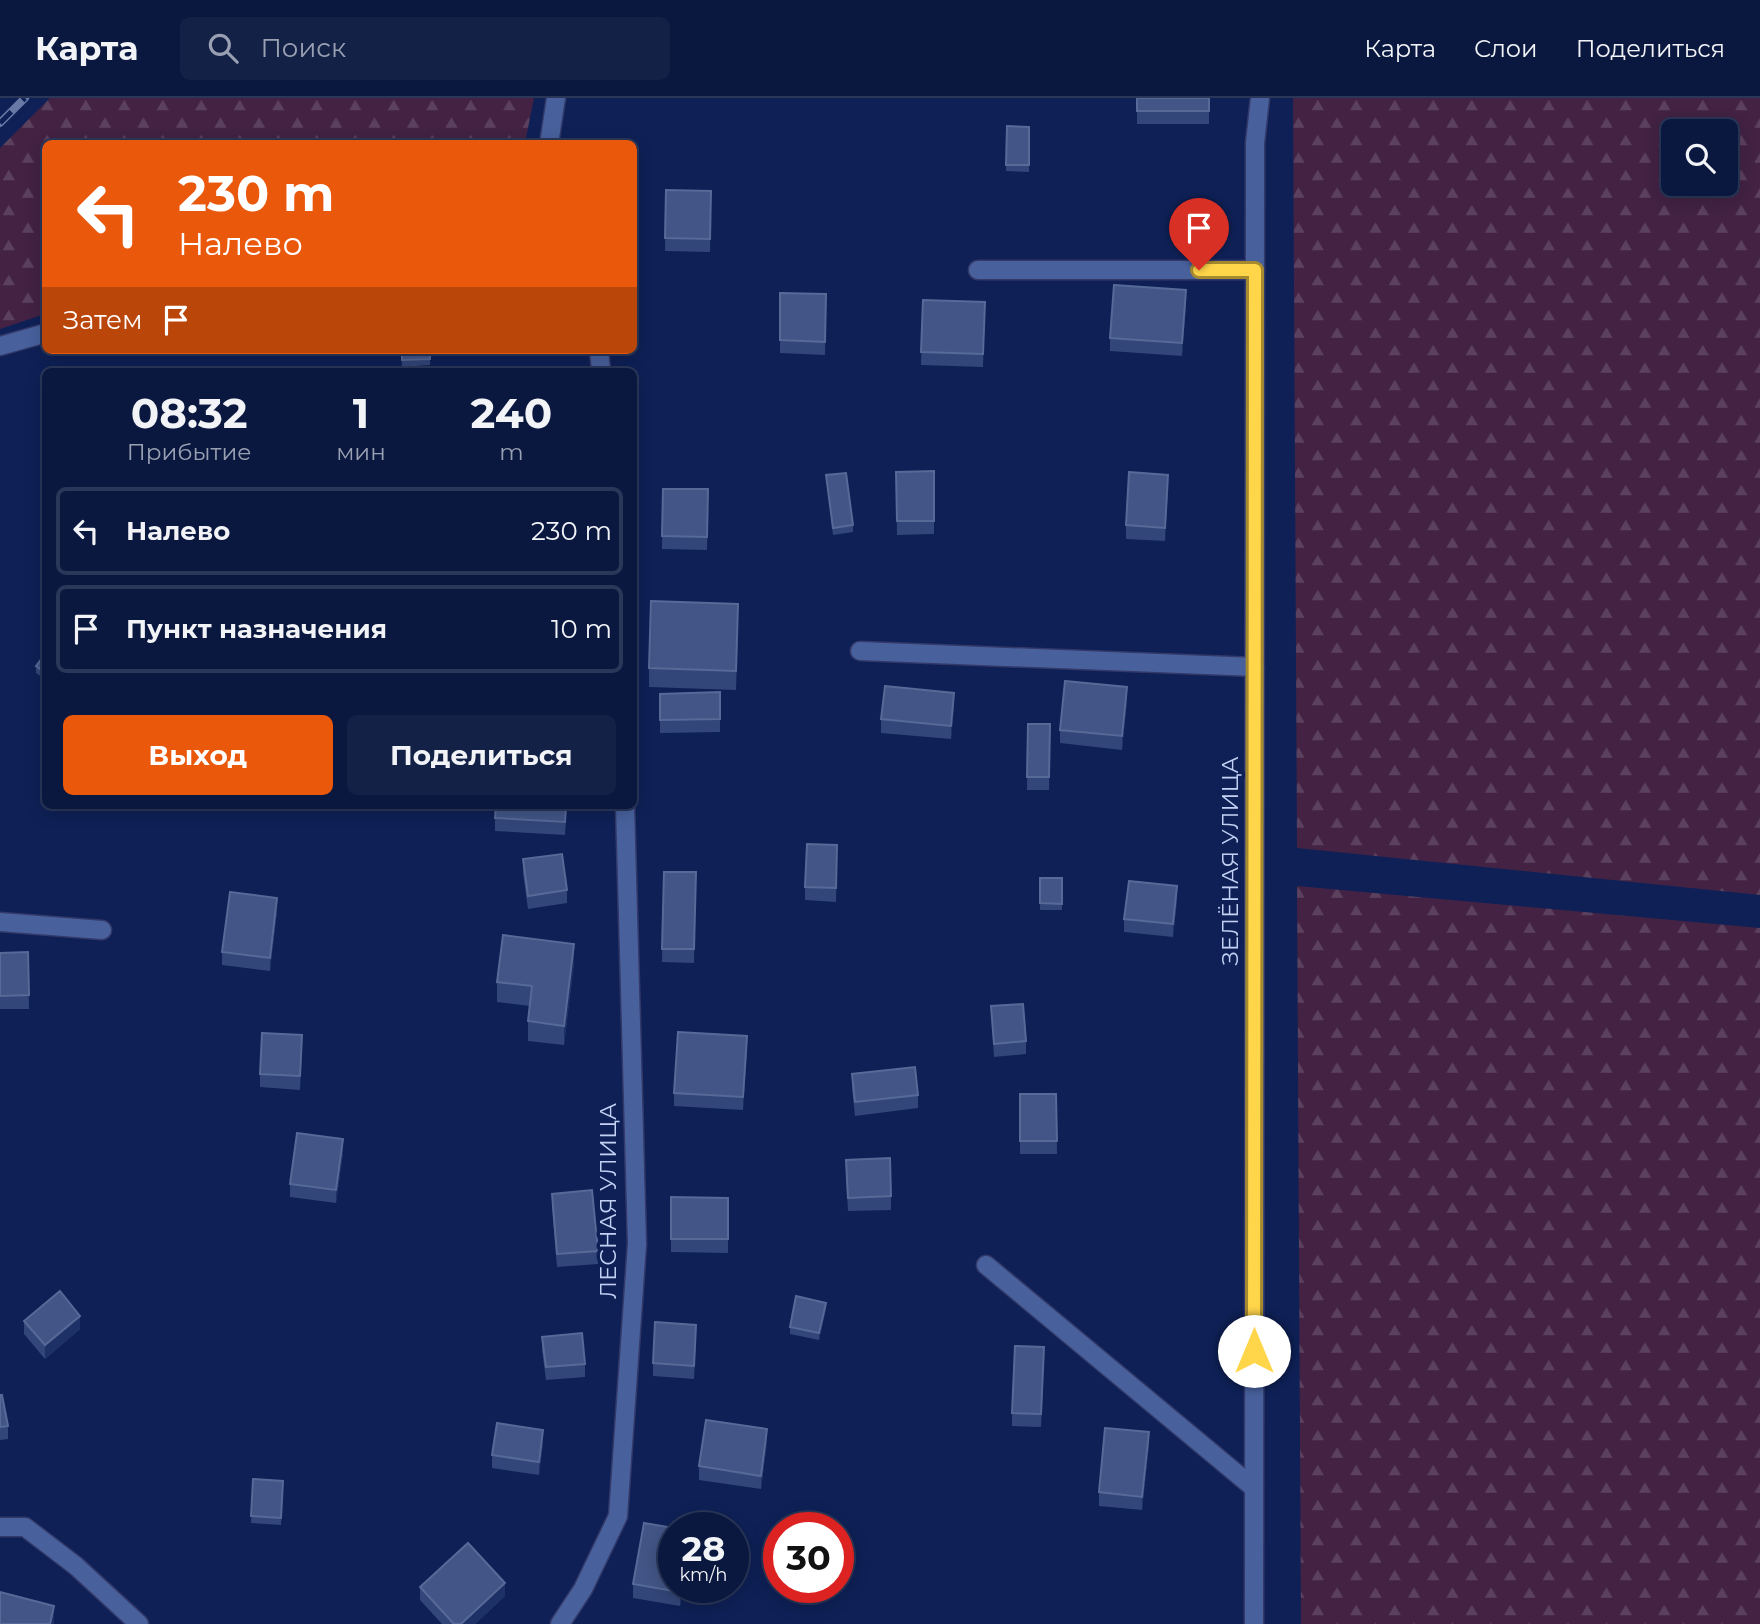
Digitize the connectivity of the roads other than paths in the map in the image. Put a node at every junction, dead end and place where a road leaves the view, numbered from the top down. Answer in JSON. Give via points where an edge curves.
{"nodes":[{"id":1,"x":556,"y":98,"type":"edge"},
{"id":2,"x":1260,"y":98,"type":"edge"},
{"id":3,"x":550,"y":140,"type":"edge"},
{"id":4,"x":978,"y":270,"type":"dead end"},
{"id":5,"x":1255,"y":270,"type":"junction"},
{"id":6,"x":42,"y":334,"type":"edge"},
{"id":7,"x":0,"y":346,"type":"edge"},
{"id":8,"x":860,"y":651,"type":"dead end"},
{"id":9,"x":1255,"y":667,"type":"junction"},
{"id":10,"x":625,"y":809,"type":"edge"},
{"id":11,"x":0,"y":922,"type":"edge"},
{"id":12,"x":102,"y":930,"type":"dead end"},
{"id":13,"x":986,"y":1265,"type":"dead end"},
{"id":14,"x":1254,"y":1488,"type":"junction"},
{"id":15,"x":0,"y":1527,"type":"edge"},
{"id":16,"x":139,"y":1624,"type":"edge"},
{"id":17,"x":561,"y":1624,"type":"edge"},
{"id":18,"x":1254,"y":1624,"type":"edge"}],
"edges":[{"from":1,"to":3,"type":"street"},
{"from":2,"to":5,"type":"street","name":"ЗЕЛЁНАЯ УЛИЦА","via":[[1255,143]]},
{"from":4,"to":5,"type":"street"},
{"from":5,"to":9,"type":"street","name":"ЗЕЛЁНАЯ УЛИЦА"},
{"from":6,"to":7,"type":"street"},
{"from":8,"to":9,"type":"street"},
{"from":9,"to":14,"type":"street","name":"ЗЕЛЁНАЯ УЛИЦА"},
{"from":10,"to":17,"type":"street","name":"ЛЕСНАЯ УЛИЦА","via":[[637,1244],[618,1516]]},
{"from":11,"to":12,"type":"street"},
{"from":13,"to":14,"type":"street"},
{"from":14,"to":18,"type":"street","name":"ЗЕЛЁНАЯ УЛИЦА"},
{"from":15,"to":16,"type":"street","via":[[25,1527]]}]}
